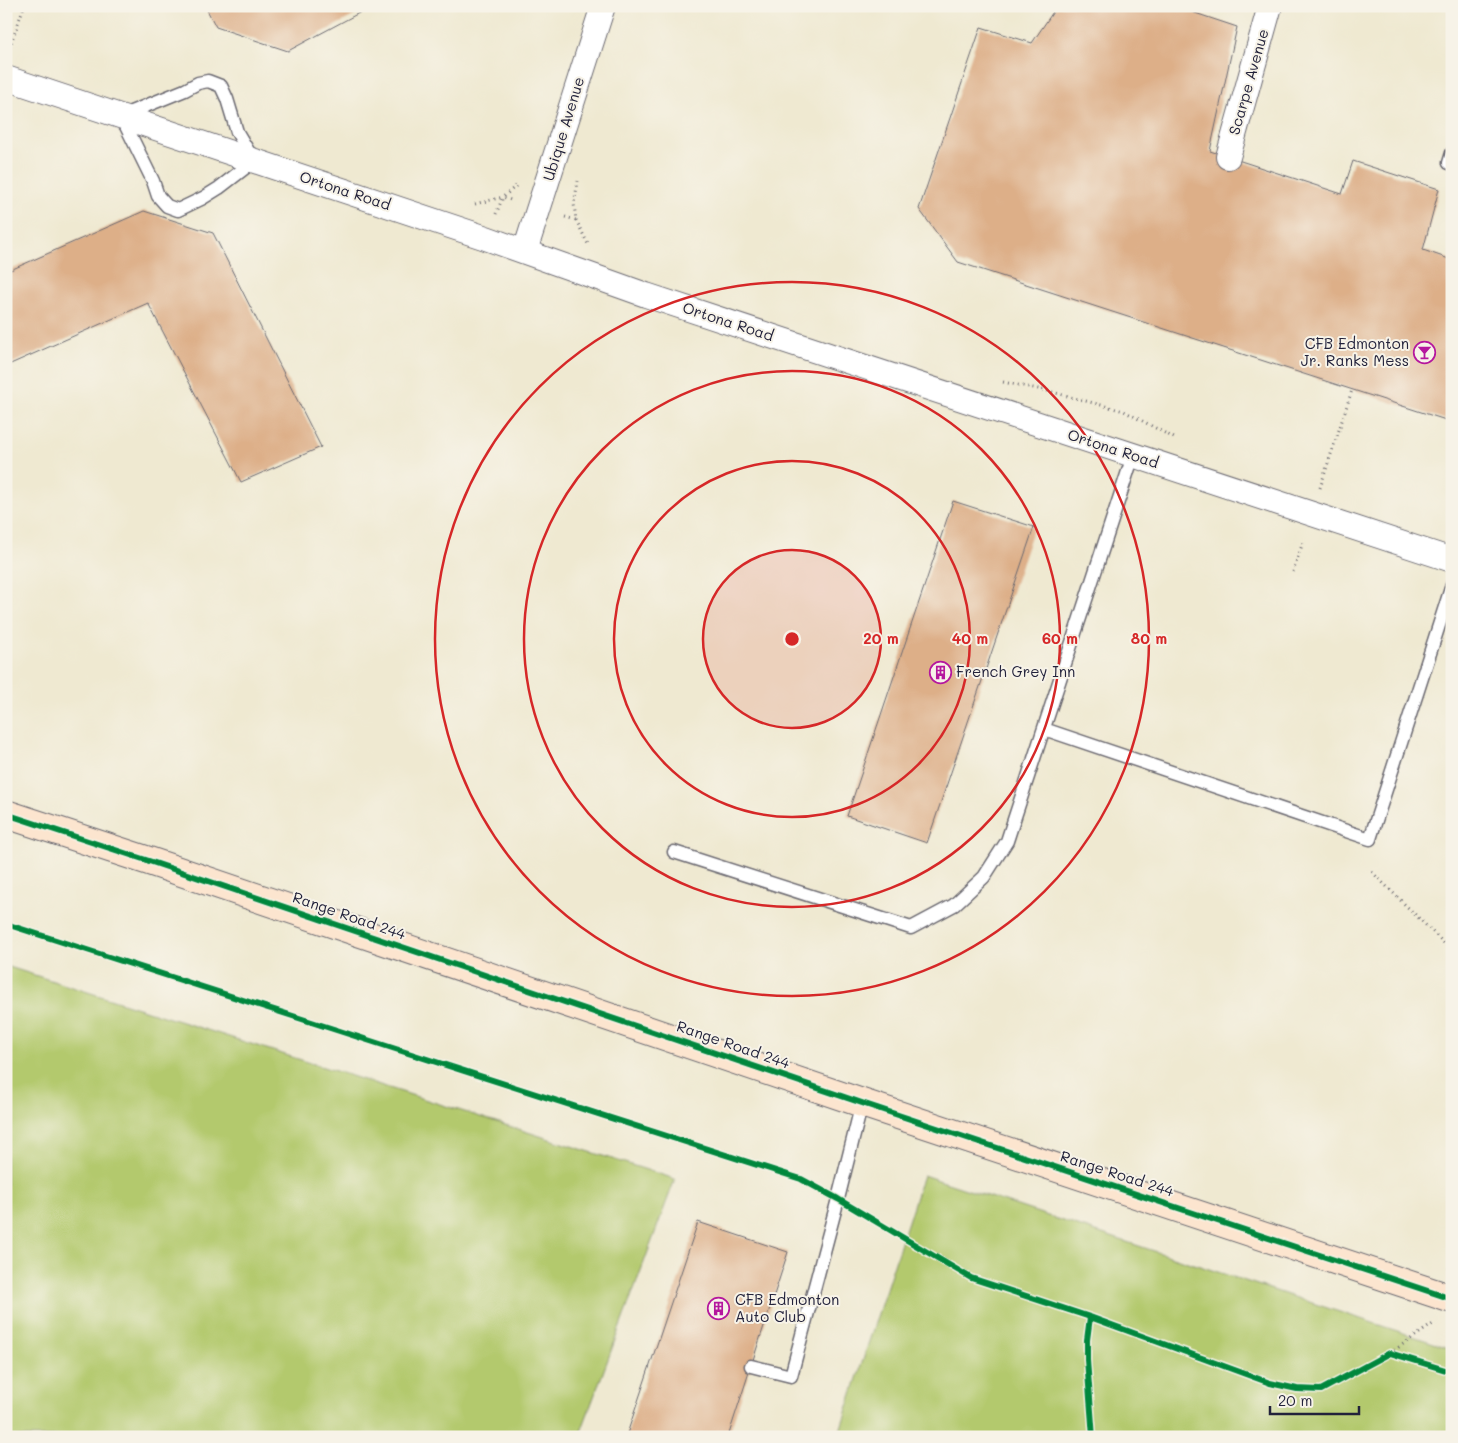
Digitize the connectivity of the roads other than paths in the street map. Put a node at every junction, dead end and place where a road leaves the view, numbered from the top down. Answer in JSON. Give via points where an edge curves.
{"nodes":[{"id":1,"x":603,"y":6,"type":"edge"},
{"id":2,"x":1270,"y":6,"type":"edge"},
{"id":3,"x":7,"y":66,"type":"edge"},
{"id":4,"x":121,"y":116,"type":"junction"},
{"id":5,"x":1452,"y":153,"type":"edge"},
{"id":6,"x":1228,"y":157,"type":"dead end"},
{"id":7,"x":254,"y":161,"type":"junction"},
{"id":8,"x":1452,"y":164,"type":"edge"},
{"id":9,"x":525,"y":251,"type":"junction"},
{"id":10,"x":1134,"y":456,"type":"junction"},
{"id":11,"x":1452,"y":560,"type":"edge"},
{"id":12,"x":1452,"y":585,"type":"edge"},
{"id":13,"x":1044,"y":729,"type":"junction"},
{"id":14,"x":6,"y":814,"type":"edge"},
{"id":15,"x":674,"y":852,"type":"dead end"},
{"id":16,"x":862,"y":1103,"type":"junction"},
{"id":17,"x":1445,"y":1309,"type":"edge"},
{"id":18,"x":751,"y":1366,"type":"dead end"}],
"edges":[{"from":1,"to":9,"type":"street","name":"Ubique Avenue"},
{"from":2,"to":6,"type":"street","name":"Scarpe Avenue"},
{"from":3,"to":4,"type":"street","name":"Ortona Road"},
{"from":4,"to":7,"type":"street","name":"Ortona Road"},
{"from":4,"to":7,"type":"lane","via":[[208,81],[221,86],[237,132]]},
{"from":4,"to":7,"type":"lane","via":[[158,196],[167,206],[178,210],[219,188]]},
{"from":5,"to":8,"type":"lane","via":[[1449,162]]},
{"from":7,"to":9,"type":"street","name":"Ortona Road"},
{"from":9,"to":10,"type":"street","name":"Ortona Road","via":[[646,295]]},
{"from":10,"to":11,"type":"street","name":"Ortona Road"},
{"from":10,"to":13,"type":"lane"},
{"from":12,"to":13,"type":"lane","via":[[1370,839]]},
{"from":13,"to":15,"type":"lane","via":[[1007,841],[984,876],[954,905],[911,928]]},
{"from":14,"to":16,"type":"street","name":"Range Road 244"},
{"from":16,"to":17,"type":"street","name":"Range Road 244"},
{"from":16,"to":18,"type":"lane","via":[[791,1376]]}]}
